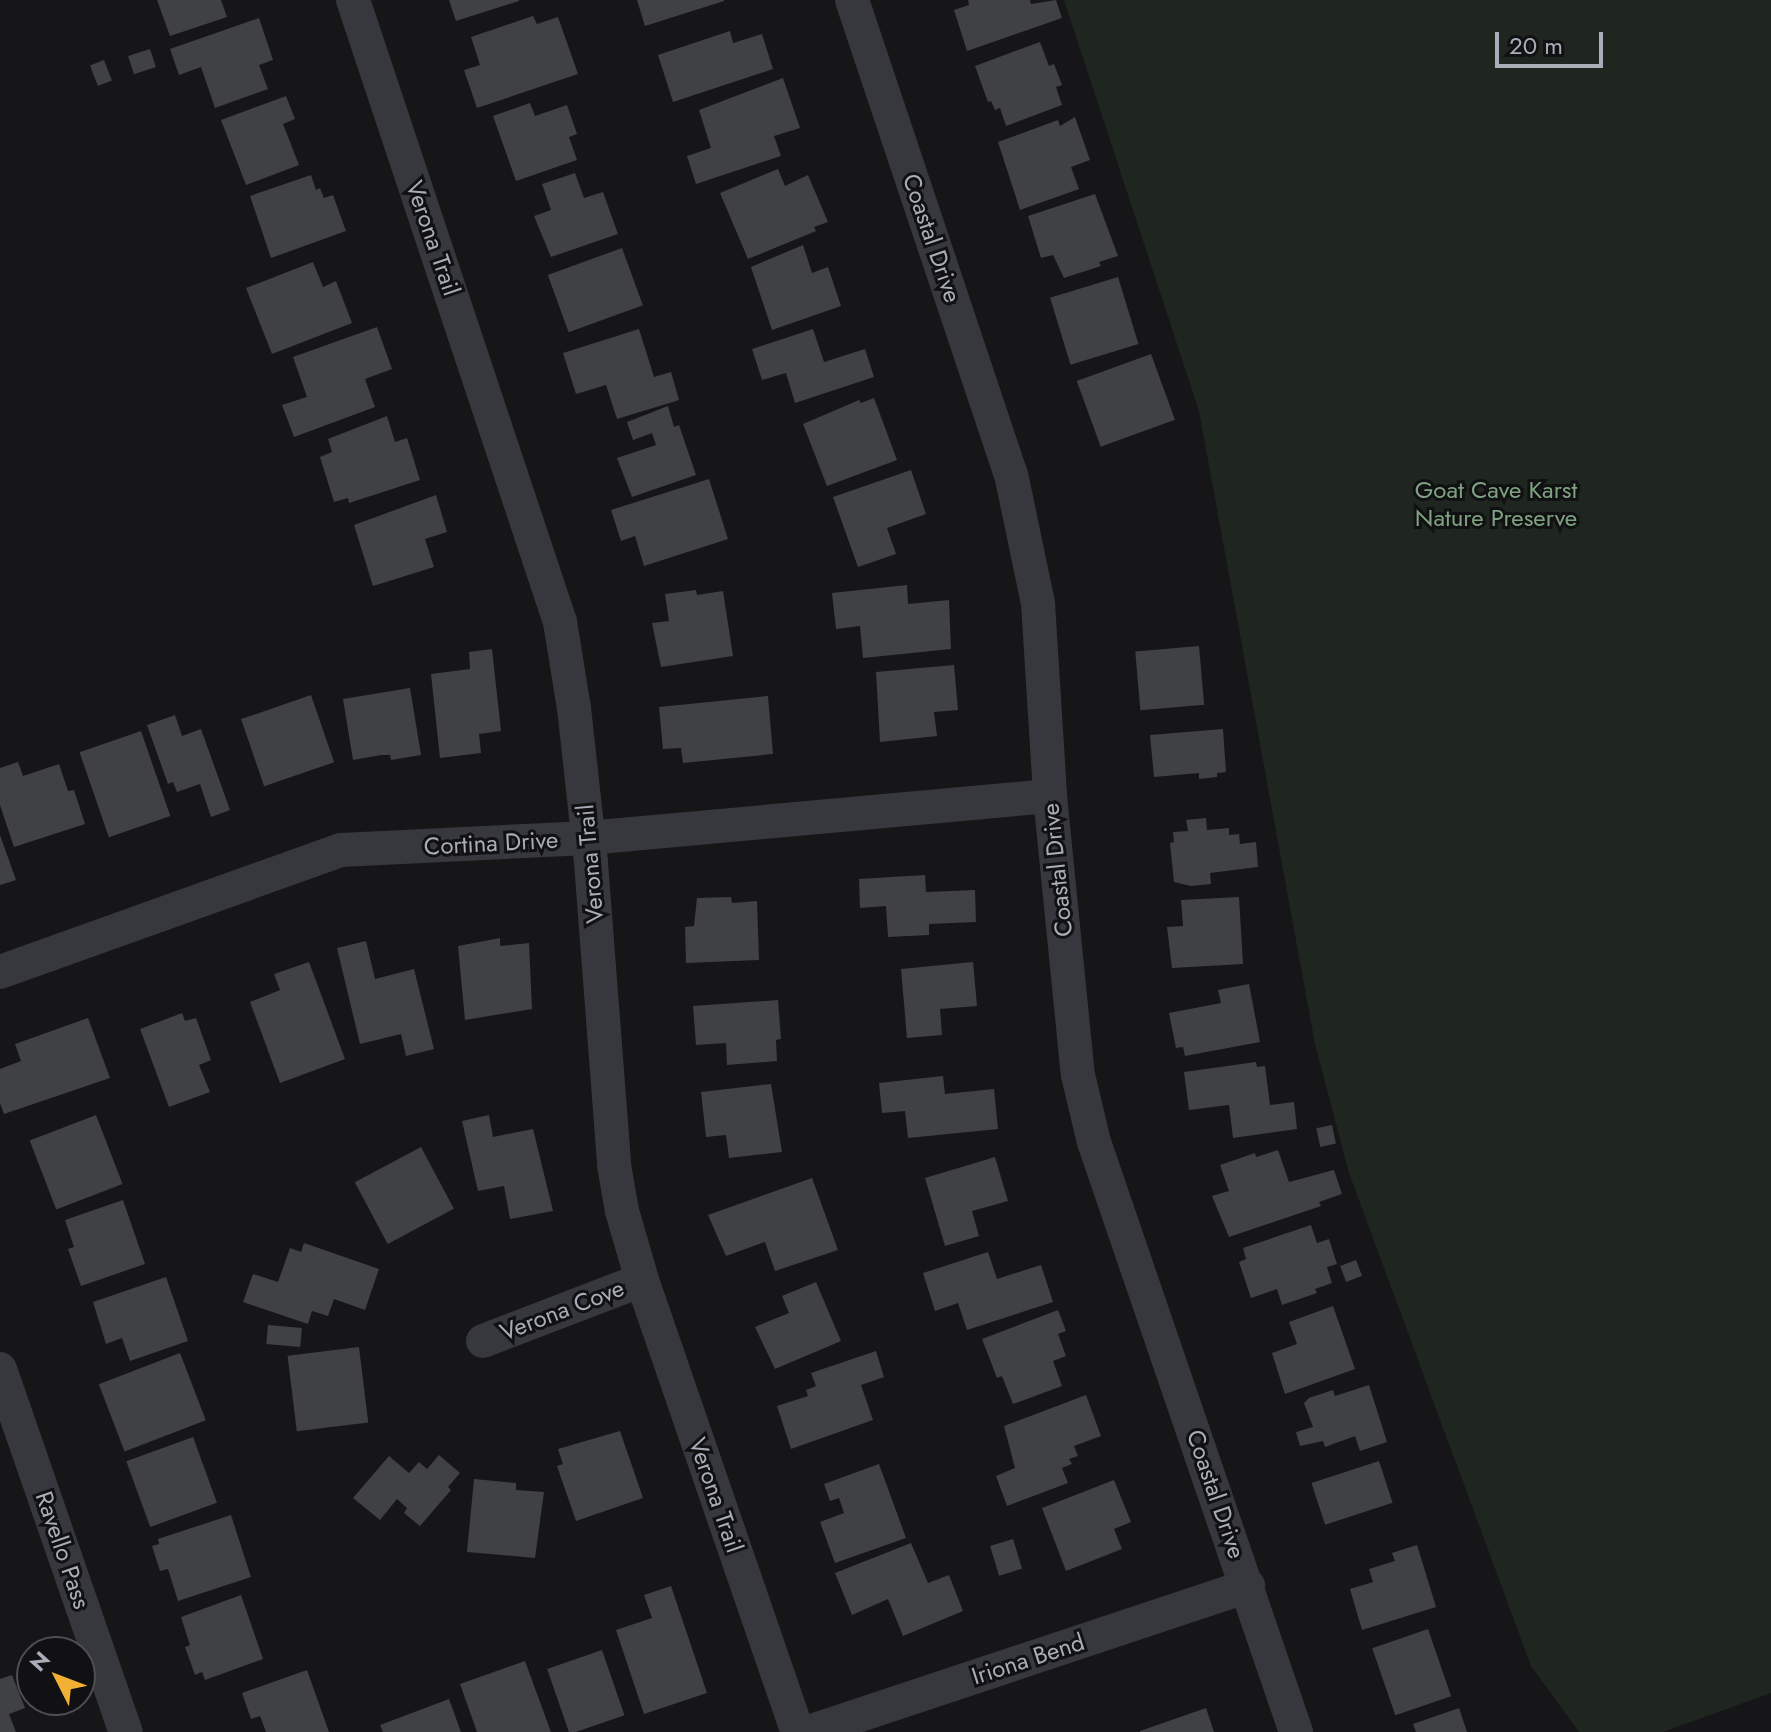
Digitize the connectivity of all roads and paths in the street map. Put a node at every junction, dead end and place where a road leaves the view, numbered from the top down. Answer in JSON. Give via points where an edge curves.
{"nodes":[{"id":1,"x":353,"y":0,"type":"edge"},
{"id":2,"x":852,"y":0,"type":"edge"},
{"id":3,"x":1050,"y":796,"type":"junction"},
{"id":4,"x":588,"y":838,"type":"junction"},
{"id":5,"x":0,"y":972,"type":"edge"},
{"id":6,"x":642,"y":1280,"type":"junction"},
{"id":7,"x":483,"y":1341,"type":"dead end"},
{"id":8,"x":0,"y":1369,"type":"edge"},
{"id":9,"x":1248,"y":1586,"type":"junction"},
{"id":10,"x":126,"y":1732,"type":"edge"},
{"id":11,"x":798,"y":1732,"type":"edge"},
{"id":12,"x":809,"y":1732,"type":"edge"},
{"id":13,"x":1296,"y":1732,"type":"edge"}],
"edges":[{"from":1,"to":4,"type":"street","name":"Verona Trail","via":[[560,622]]},
{"from":2,"to":3,"type":"street","name":"Coastal Drive","via":[[1011,474],[1038,603]]},
{"from":3,"to":4,"type":"street","name":"Cortina Drive"},
{"from":3,"to":9,"type":"street","name":"Coastal Drive","via":[[1078,1075],[1094,1142]]},
{"from":4,"to":5,"type":"street","name":"Cortina Drive","via":[[341,850]]},
{"from":4,"to":6,"type":"street","name":"Verona Trail","via":[[614,1165]]},
{"from":6,"to":7,"type":"street","name":"Verona Cove"},
{"from":6,"to":11,"type":"street","name":"Verona Trail"},
{"from":8,"to":10,"type":"street","name":"Ravello Pass"},
{"from":9,"to":12,"type":"street","name":"Iriona Bend"},
{"from":9,"to":13,"type":"street","name":"Coastal Drive"}]}
